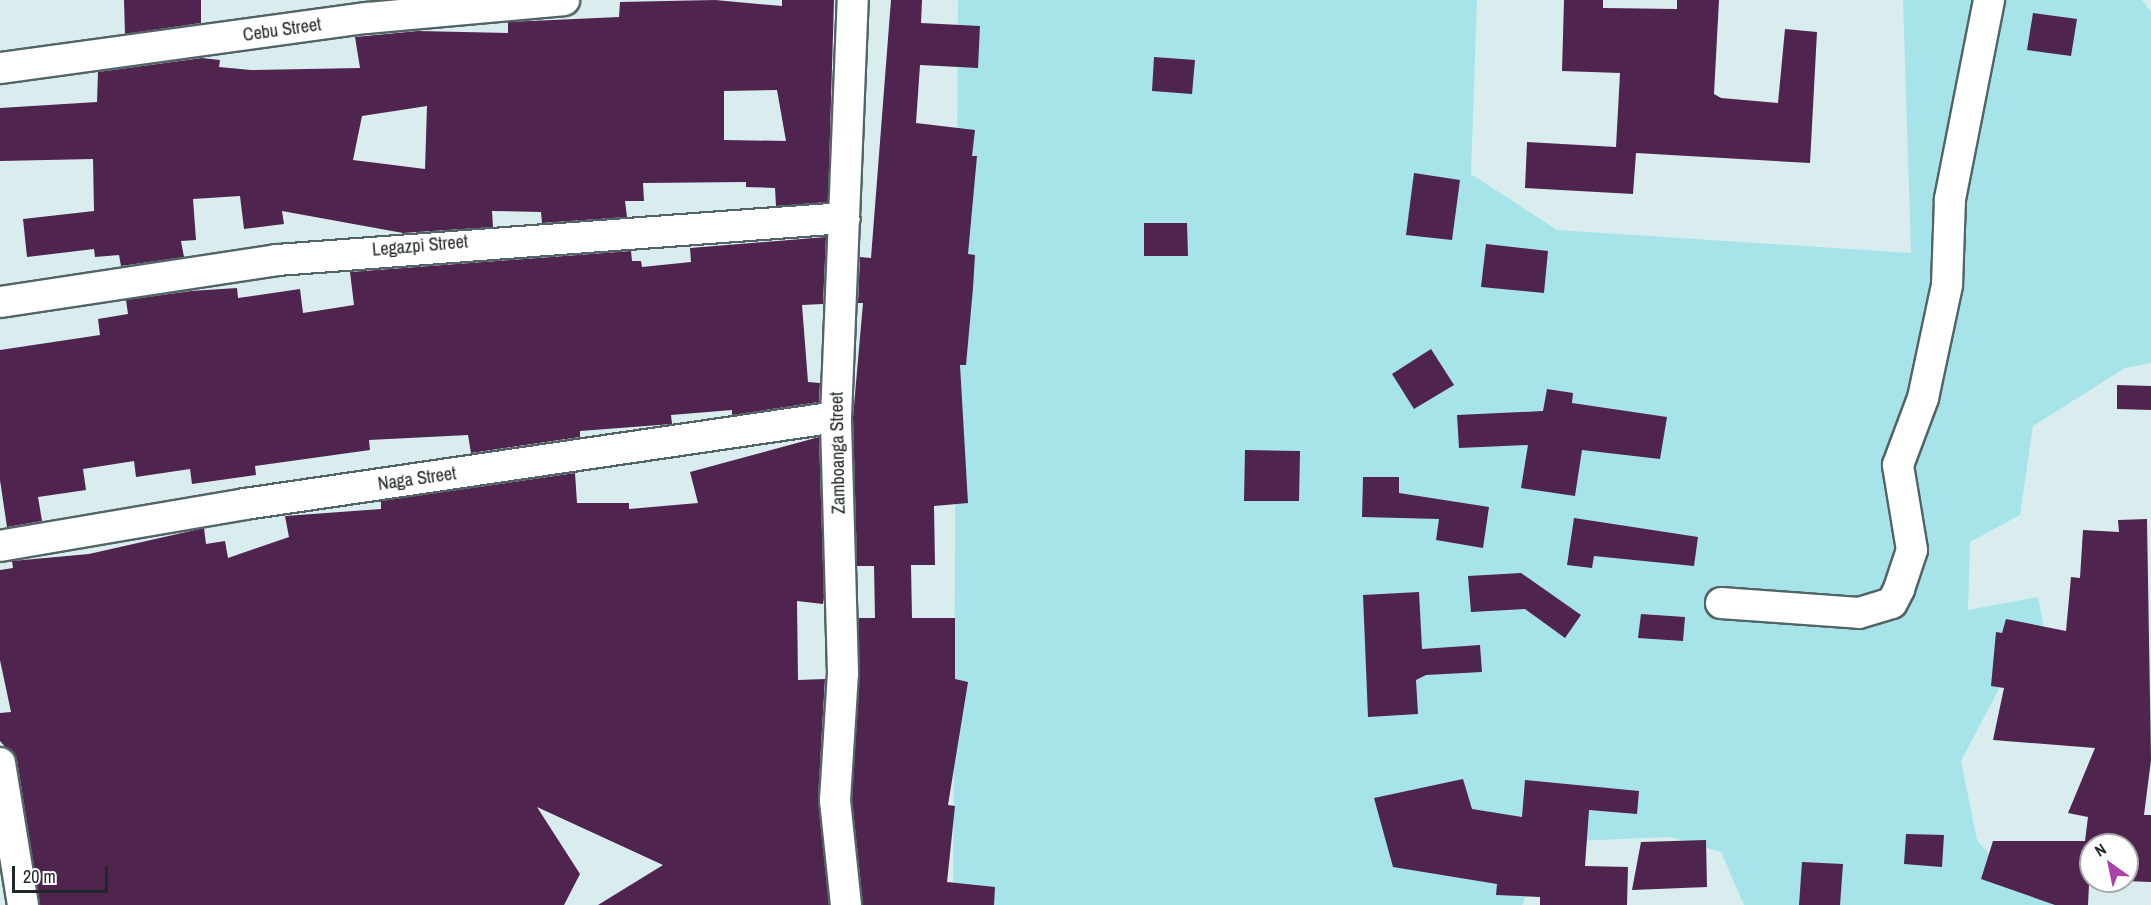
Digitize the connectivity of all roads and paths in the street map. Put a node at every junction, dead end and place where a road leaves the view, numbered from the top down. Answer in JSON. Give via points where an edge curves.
{"nodes":[{"id":1,"x":564,"y":0,"type":"edge"},
{"id":2,"x":853,"y":0,"type":"edge"},
{"id":3,"x":1989,"y":0,"type":"edge"},
{"id":4,"x":0,"y":68,"type":"edge"},
{"id":5,"x":844,"y":218,"type":"junction"},
{"id":6,"x":0,"y":302,"type":"edge"},
{"id":7,"x":836,"y":417,"type":"junction"},
{"id":8,"x":0,"y":546,"type":"edge"},
{"id":9,"x":1721,"y":603,"type":"dead end"},
{"id":10,"x":0,"y":764,"type":"edge"},
{"id":11,"x":6,"y":826,"type":"edge"},
{"id":12,"x":23,"y":905,"type":"edge"},
{"id":13,"x":846,"y":905,"type":"edge"}],
"edges":[{"from":1,"to":4,"type":"street","name":"Cebu Street","via":[[367,18]]},
{"from":2,"to":5,"type":"street","name":"Zamboanga Street"},
{"from":3,"to":9,"type":"street","via":[[1950,199],[1947,285],[1923,398],[1898,465],[1912,550],[1899,590],[1892,603],[1859,613]]},
{"from":5,"to":6,"type":"street","name":"Legazpi Street","via":[[277,260]]},
{"from":5,"to":7,"type":"street","name":"Zamboanga Street"},
{"from":7,"to":8,"type":"street","name":"Naga Street","via":[[245,504]]},
{"from":7,"to":13,"type":"street","name":"Zamboanga Street","via":[[843,673],[835,800]]},
{"from":10,"to":11,"type":"street"},
{"from":11,"to":12,"type":"street"}]}
